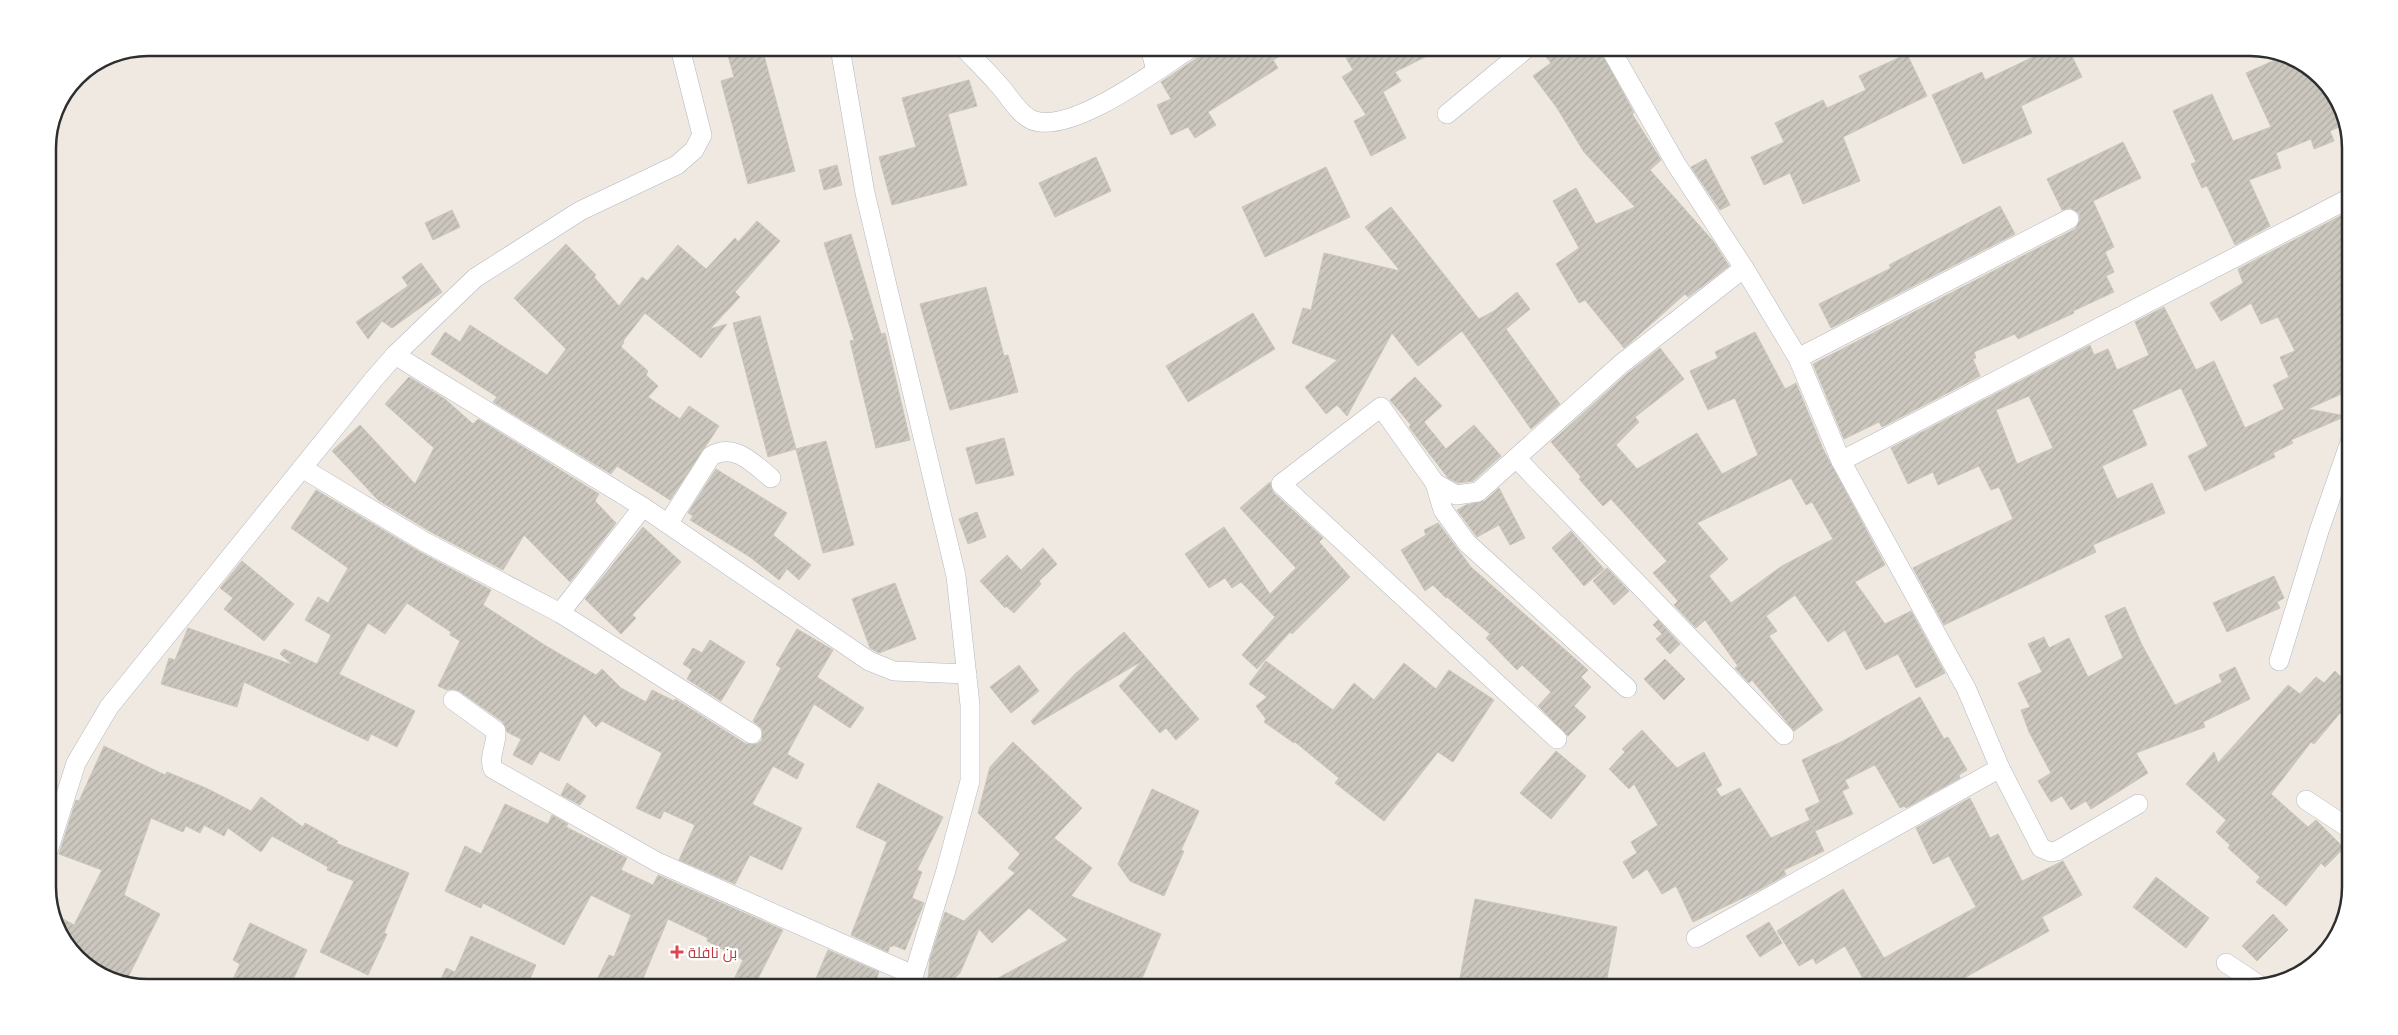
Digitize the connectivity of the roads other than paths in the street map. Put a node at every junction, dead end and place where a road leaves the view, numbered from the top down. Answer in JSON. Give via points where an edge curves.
{"nodes":[{"id":1,"x":682,"y":56,"type":"edge"},
{"id":2,"x":841,"y":56,"type":"edge"},
{"id":3,"x":971,"y":56,"type":"edge"},
{"id":4,"x":1152,"y":56,"type":"edge"},
{"id":5,"x":1178,"y":56,"type":"edge"},
{"id":6,"x":1517,"y":56,"type":"edge"},
{"id":7,"x":1615,"y":56,"type":"edge"},
{"id":8,"x":1156,"y":70,"type":"junction"},
{"id":9,"x":1447,"y":114,"type":"dead end"},
{"id":10,"x":2342,"y":202,"type":"edge"},
{"id":11,"x":2069,"y":219,"type":"dead end"},
{"id":12,"x":1744,"y":268,"type":"junction"},
{"id":13,"x":395,"y":355,"type":"junction"},
{"id":14,"x":1798,"y":358,"type":"junction"},
{"id":15,"x":1517,"y":459,"type":"junction"},
{"id":16,"x":1841,"y":461,"type":"junction"},
{"id":17,"x":2342,"y":465,"type":"edge"},
{"id":18,"x":302,"y":468,"type":"junction"},
{"id":19,"x":771,"y":478,"type":"dead end"},
{"id":20,"x":1435,"y":483,"type":"junction"},
{"id":21,"x":643,"y":507,"type":"junction"},
{"id":22,"x":668,"y":524,"type":"junction"},
{"id":23,"x":560,"y":614,"type":"junction"},
{"id":24,"x":2279,"y":661,"type":"dead end"},
{"id":25,"x":967,"y":674,"type":"junction"},
{"id":26,"x":1627,"y":688,"type":"dead end"},
{"id":27,"x":453,"y":700,"type":"dead end"},
{"id":28,"x":752,"y":734,"type":"dead end"},
{"id":29,"x":1784,"y":735,"type":"dead end"},
{"id":30,"x":1557,"y":739,"type":"dead end"},
{"id":31,"x":2000,"y":768,"type":"junction"},
{"id":32,"x":2306,"y":800,"type":"dead end"},
{"id":33,"x":2138,"y":804,"type":"dead end"},
{"id":34,"x":2342,"y":824,"type":"edge"},
{"id":35,"x":56,"y":826,"type":"edge"},
{"id":36,"x":1696,"y":938,"type":"dead end"},
{"id":37,"x":2226,"y":963,"type":"dead end"},
{"id":38,"x":908,"y":979,"type":"edge"},
{"id":39,"x":913,"y":979,"type":"edge"},
{"id":40,"x":2250,"y":979,"type":"edge"}],
"edges":[{"from":1,"to":13,"type":"street","via":[[702,135],[694,150],[677,165],[580,211],[475,278]]},
{"from":2,"to":25,"type":"street","via":[[865,193],[956,576]]},
{"from":3,"to":8,"type":"street","via":[[1019,109],[1031,120],[1040,122],[1067,121],[1095,109]]},
{"from":4,"to":8,"type":"street"},
{"from":5,"to":8,"type":"street"},
{"from":6,"to":9,"type":"street"},
{"from":7,"to":12,"type":"street","via":[[1676,164]]},
{"from":10,"to":16,"type":"street"},
{"from":11,"to":14,"type":"street"},
{"from":12,"to":14,"type":"street"},
{"from":12,"to":15,"type":"street","via":[[1622,364]]},
{"from":13,"to":18,"type":"street"},
{"from":13,"to":21,"type":"street"},
{"from":14,"to":16,"type":"street"},
{"from":15,"to":20,"type":"street","via":[[1478,492],[1456,495]]},
{"from":15,"to":29,"type":"street"},
{"from":16,"to":31,"type":"street","via":[[1966,688]]},
{"from":17,"to":24,"type":"street"},
{"from":18,"to":23,"type":"street","via":[[425,542]]},
{"from":18,"to":35,"type":"street","via":[[109,707],[76,763]]},
{"from":19,"to":22,"type":"street","via":[[740,454],[719,451],[711,456]]},
{"from":20,"to":26,"type":"street","via":[[1443,510],[1467,543]]},
{"from":20,"to":30,"type":"street","via":[[1381,407],[1281,484]]},
{"from":21,"to":22,"type":"street"},
{"from":21,"to":23,"type":"street"},
{"from":22,"to":25,"type":"street","via":[[869,662],[894,671]]},
{"from":23,"to":28,"type":"street"},
{"from":25,"to":39,"type":"street","via":[[970,781]]},
{"from":27,"to":38,"type":"street","via":[[496,731],[491,761],[493,769],[657,862]]},
{"from":31,"to":33,"type":"street","via":[[2041,848],[2046,851],[2057,851]]},
{"from":31,"to":36,"type":"street"},
{"from":32,"to":34,"type":"street"},
{"from":37,"to":40,"type":"street"}]}
